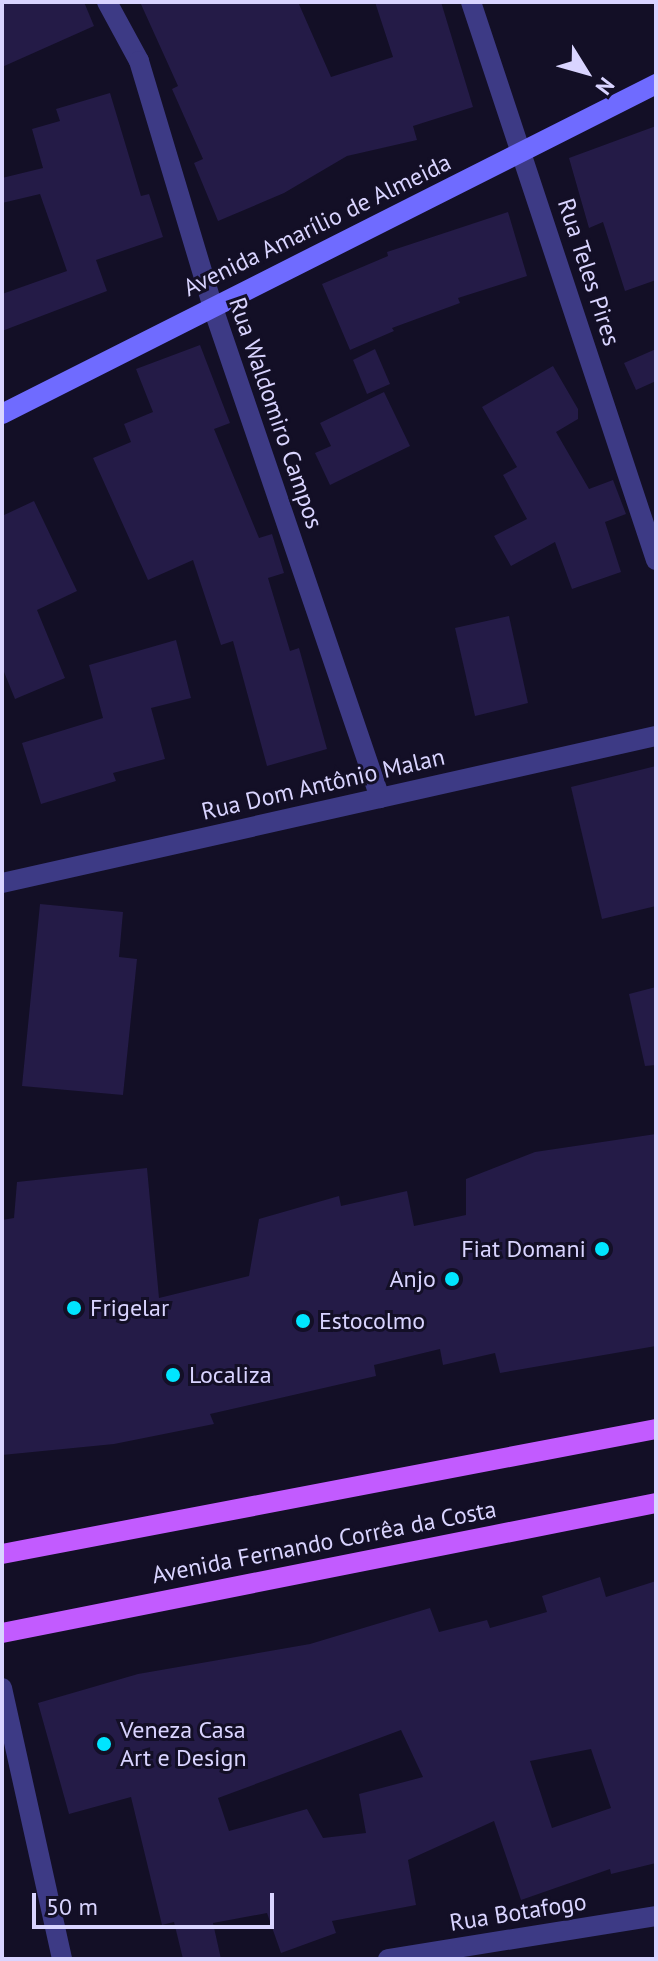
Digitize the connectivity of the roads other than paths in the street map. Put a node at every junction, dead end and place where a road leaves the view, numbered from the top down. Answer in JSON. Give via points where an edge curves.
{"nodes":[{"id":1,"x":107,"y":2,"type":"edge"},
{"id":2,"x":471,"y":2,"type":"edge"},
{"id":3,"x":656,"y":84,"type":"edge"},
{"id":4,"x":522,"y":153,"type":"junction"},
{"id":5,"x":212,"y":305,"type":"junction"},
{"id":6,"x":2,"y":414,"type":"edge"},
{"id":7,"x":656,"y":560,"type":"edge"},
{"id":8,"x":656,"y":736,"type":"edge"},
{"id":9,"x":380,"y":798,"type":"junction"},
{"id":10,"x":2,"y":883,"type":"edge"},
{"id":11,"x":656,"y":1429,"type":"edge"},
{"id":12,"x":656,"y":1503,"type":"edge"},
{"id":13,"x":2,"y":1554,"type":"edge"},
{"id":14,"x":2,"y":1633,"type":"edge"},
{"id":15,"x":2,"y":1688,"type":"edge"},
{"id":16,"x":656,"y":1916,"type":"edge"},
{"id":17,"x":62,"y":1959,"type":"edge"},
{"id":18,"x":388,"y":1959,"type":"edge"}],
"edges":[{"from":1,"to":5,"type":"street","name":"Rua Waldomiro Campos","via":[[139,61]]},
{"from":2,"to":4,"type":"street","name":"Rua Teles Pires"},
{"from":3,"to":4,"type":"street","name":"Avenida Amarílio de Almeida"},
{"from":4,"to":5,"type":"street","name":"Avenida Amarílio de Almeida"},
{"from":4,"to":7,"type":"street","name":"Rua Teles Pires"},
{"from":5,"to":6,"type":"street","name":"Avenida Amarílio de Almeida"},
{"from":5,"to":9,"type":"street","name":"Rua Waldomiro Campos"},
{"from":8,"to":9,"type":"street","name":"Rua Dom Antônio Malan"},
{"from":9,"to":10,"type":"street","name":"Rua Dom Antônio Malan"},
{"from":11,"to":13,"type":"main road","name":"Avenida Fernando Corrêa da Costa"},
{"from":12,"to":14,"type":"main road","name":"Avenida Fernando Corrêa da Costa"},
{"from":15,"to":17,"type":"street"},
{"from":16,"to":18,"type":"street","name":"Rua Botafogo"}]}
